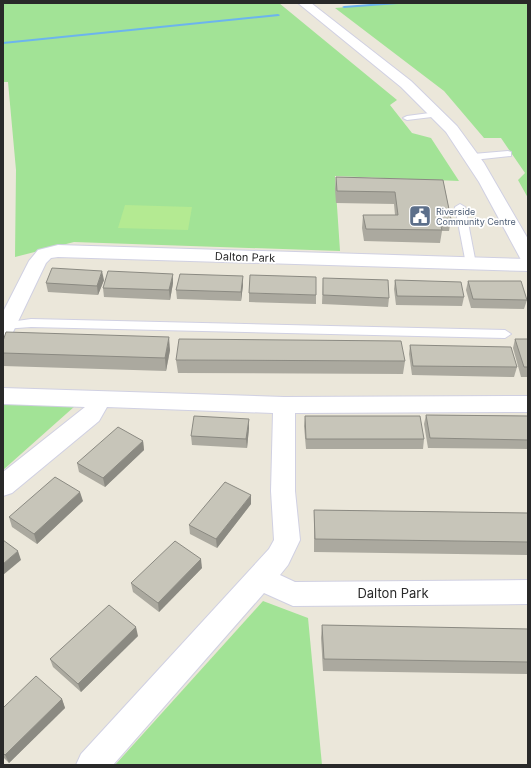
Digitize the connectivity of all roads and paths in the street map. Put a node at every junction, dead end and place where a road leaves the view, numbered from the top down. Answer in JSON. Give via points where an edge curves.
{"nodes":[{"id":1,"x":304,"y":3,"type":"edge"},
{"id":2,"x":437,"y":114,"type":"junction"},
{"id":3,"x":407,"y":118,"type":"dead end"},
{"id":4,"x":508,"y":154,"type":"dead end"},
{"id":5,"x":473,"y":157,"type":"junction"},
{"id":6,"x":460,"y":207,"type":"dead end"},
{"id":7,"x":528,"y":256,"type":"edge"},
{"id":8,"x":472,"y":264,"type":"junction"},
{"id":9,"x":528,"y":266,"type":"edge"},
{"id":10,"x":4,"y":328,"type":"edge"},
{"id":11,"x":505,"y":334,"type":"dead end"},
{"id":12,"x":3,"y":396,"type":"edge"},
{"id":13,"x":101,"y":398,"type":"junction"},
{"id":14,"x":528,"y":404,"type":"edge"},
{"id":15,"x":284,"y":405,"type":"junction"},
{"id":16,"x":3,"y":486,"type":"edge"},
{"id":17,"x":261,"y":579,"type":"junction"},
{"id":18,"x":528,"y":592,"type":"edge"},
{"id":19,"x":92,"y":765,"type":"edge"}],
"edges":[{"from":1,"to":2,"type":"street","via":[[400,80]]},
{"from":2,"to":3,"type":"lane"},
{"from":2,"to":5,"type":"street"},
{"from":4,"to":5,"type":"lane"},
{"from":5,"to":7,"type":"street"},
{"from":6,"to":8,"type":"lane"},
{"from":8,"to":9,"type":"street","name":"Dalton Park"},
{"from":8,"to":10,"type":"street","name":"Dalton Park","via":[[58,251],[45,254],[38,262]]},
{"from":10,"to":11,"type":"lane","via":[[31,323]]},
{"from":12,"to":13,"type":"street"},
{"from":13,"to":15,"type":"street"},
{"from":13,"to":16,"type":"street","via":[[91,415]]},
{"from":14,"to":15,"type":"street"},
{"from":15,"to":17,"type":"street","via":[[283,491],[287,540],[279,557]]},
{"from":17,"to":18,"type":"street","name":"Dalton Park","via":[[293,594]]},
{"from":17,"to":19,"type":"street"}]}
